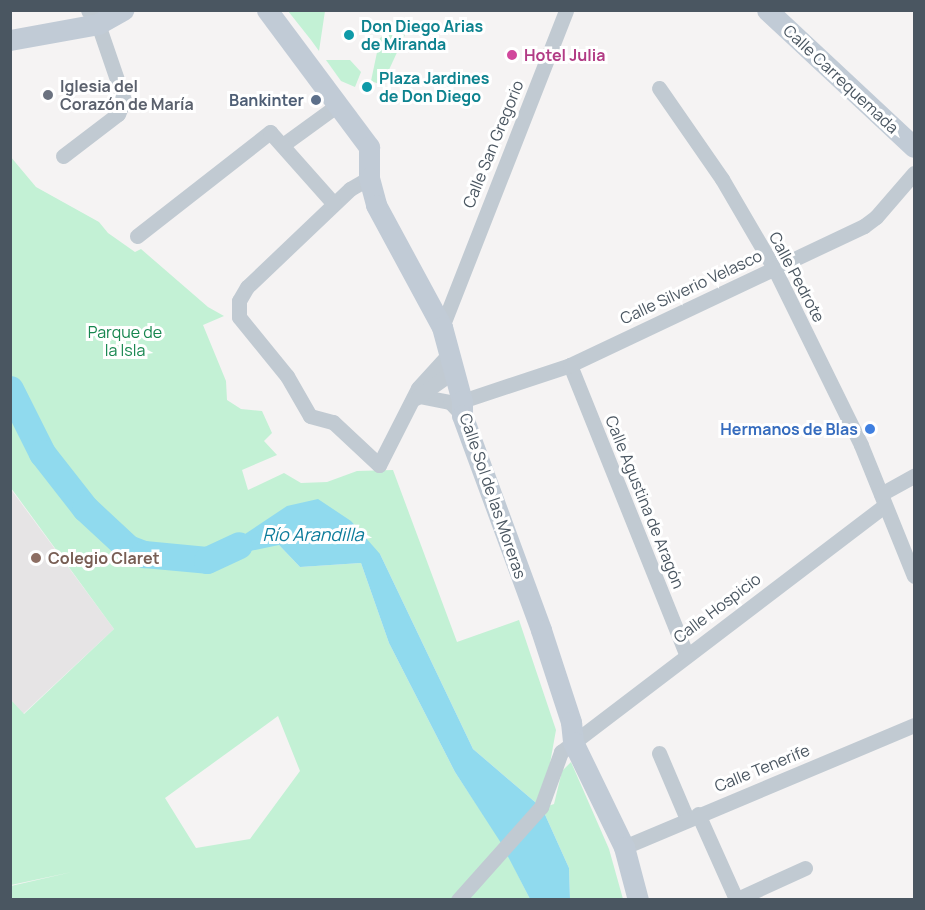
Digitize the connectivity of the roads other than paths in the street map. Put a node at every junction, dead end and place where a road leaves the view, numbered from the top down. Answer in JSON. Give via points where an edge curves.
{"nodes":[{"id":1,"x":123,"y":10,"type":"edge"},
{"id":2,"x":267,"y":10,"type":"edge"},
{"id":3,"x":566,"y":10,"type":"edge"},
{"id":4,"x":767,"y":10,"type":"edge"},
{"id":5,"x":93,"y":17,"type":"edge"},
{"id":6,"x":10,"y":40,"type":"edge"},
{"id":7,"x":659,"y":88,"type":"dead end"},
{"id":8,"x":339,"y":104,"type":"junction"},
{"id":9,"x":284,"y":144,"type":"junction"},
{"id":10,"x":915,"y":147,"type":"edge"},
{"id":11,"x":63,"y":156,"type":"dead end"},
{"id":12,"x":915,"y":173,"type":"edge"},
{"id":13,"x":369,"y":178,"type":"junction"},
{"id":14,"x":334,"y":204,"type":"junction"},
{"id":15,"x":137,"y":236,"type":"dead end"},
{"id":16,"x":774,"y":268,"type":"junction"},
{"id":17,"x":457,"y":293,"type":"junction"},
{"id":18,"x":425,"y":299,"type":"junction"},
{"id":19,"x":441,"y":327,"type":"junction"},
{"id":20,"x":452,"y":362,"type":"junction"},
{"id":21,"x":570,"y":365,"type":"junction"},
{"id":22,"x":415,"y":399,"type":"junction"},
{"id":23,"x":462,"y":408,"type":"junction"},
{"id":24,"x":915,"y":476,"type":"edge"},
{"id":25,"x":883,"y":500,"type":"junction"},
{"id":26,"x":915,"y":576,"type":"edge"},
{"id":27,"x":686,"y":653,"type":"junction"},
{"id":28,"x":915,"y":725,"type":"edge"},
{"id":29,"x":573,"y":742,"type":"junction"},
{"id":30,"x":659,"y":753,"type":"dead end"},
{"id":31,"x":692,"y":817,"type":"junction"},
{"id":32,"x":624,"y":847,"type":"junction"},
{"id":33,"x":805,"y":868,"type":"dead end"},
{"id":34,"x":735,"y":899,"type":"edge"},
{"id":35,"x":458,"y":900,"type":"edge"},
{"id":36,"x":638,"y":900,"type":"edge"}],
"edges":[{"from":1,"to":5,"type":"street"},
{"from":2,"to":8,"type":"street"},
{"from":3,"to":17,"type":"street","name":"Calle San Gregorio","via":[[514,136]]},
{"from":4,"to":10,"type":"street","name":"Calle Carrequemada"},
{"from":5,"to":6,"type":"street"},
{"from":5,"to":11,"type":"street","via":[[123,89],[123,107]]},
{"from":7,"to":16,"type":"street","name":"Calle Pedrote","via":[[722,179]]},
{"from":8,"to":9,"type":"street"},
{"from":8,"to":13,"type":"street","name":"Calle Sol de las Moreras","via":[[372,156]]},
{"from":9,"to":14,"type":"street"},
{"from":9,"to":15,"type":"street","via":[[273,133],[266,134]]},
{"from":12,"to":16,"type":"street","name":"Calle Silverio Velasco","via":[[871,222]]},
{"from":13,"to":14,"type":"street"},
{"from":13,"to":18,"type":"street","name":"Calle Sol de las Moreras","via":[[376,205]]},
{"from":14,"to":22,"type":"street","via":[[247,287],[237,311],[287,376],[310,416],[333,422],[379,465]]},
{"from":16,"to":21,"type":"street","name":"Calle Silverio Velasco"},
{"from":16,"to":25,"type":"street","name":"Calle Pedrote","via":[[861,445]]},
{"from":17,"to":18,"type":"street"},
{"from":17,"to":19,"type":"street","name":"Calle San Gregorio"},
{"from":18,"to":19,"type":"street","name":"Calle Sol de las Moreras"},
{"from":19,"to":20,"type":"street","name":"Calle Sol de las Moreras"},
{"from":20,"to":22,"type":"street","via":[[418,388]]},
{"from":20,"to":23,"type":"street","name":"Calle Sol de las Moreras"},
{"from":21,"to":23,"type":"street","name":"Calle Silverio Velasco"},
{"from":21,"to":27,"type":"street","name":"Calle Agustina de Aragón"},
{"from":22,"to":23,"type":"street","via":[[450,402]]},
{"from":23,"to":29,"type":"street","name":"Calle Sol de las Moreras","via":[[541,630],[571,722]]},
{"from":24,"to":25,"type":"street","name":"Calle Hospicio"},
{"from":25,"to":26,"type":"street","name":"Calle Pedrote"},
{"from":25,"to":27,"type":"street","name":"Calle Hospicio"},
{"from":27,"to":29,"type":"street","name":"Calle Hospicio"},
{"from":28,"to":31,"type":"street","name":"Calle Tenerife"},
{"from":29,"to":32,"type":"street","name":"Calle Sol de las Moreras"},
{"from":29,"to":35,"type":"street","name":"Calle Hospicio","via":[[561,752],[541,807]]},
{"from":30,"to":31,"type":"street"},
{"from":31,"to":32,"type":"street","name":"Calle Tenerife"},
{"from":31,"to":34,"type":"street"},
{"from":32,"to":36,"type":"street","name":"Calle Sol de las Moreras"},
{"from":33,"to":34,"type":"street"}]}
